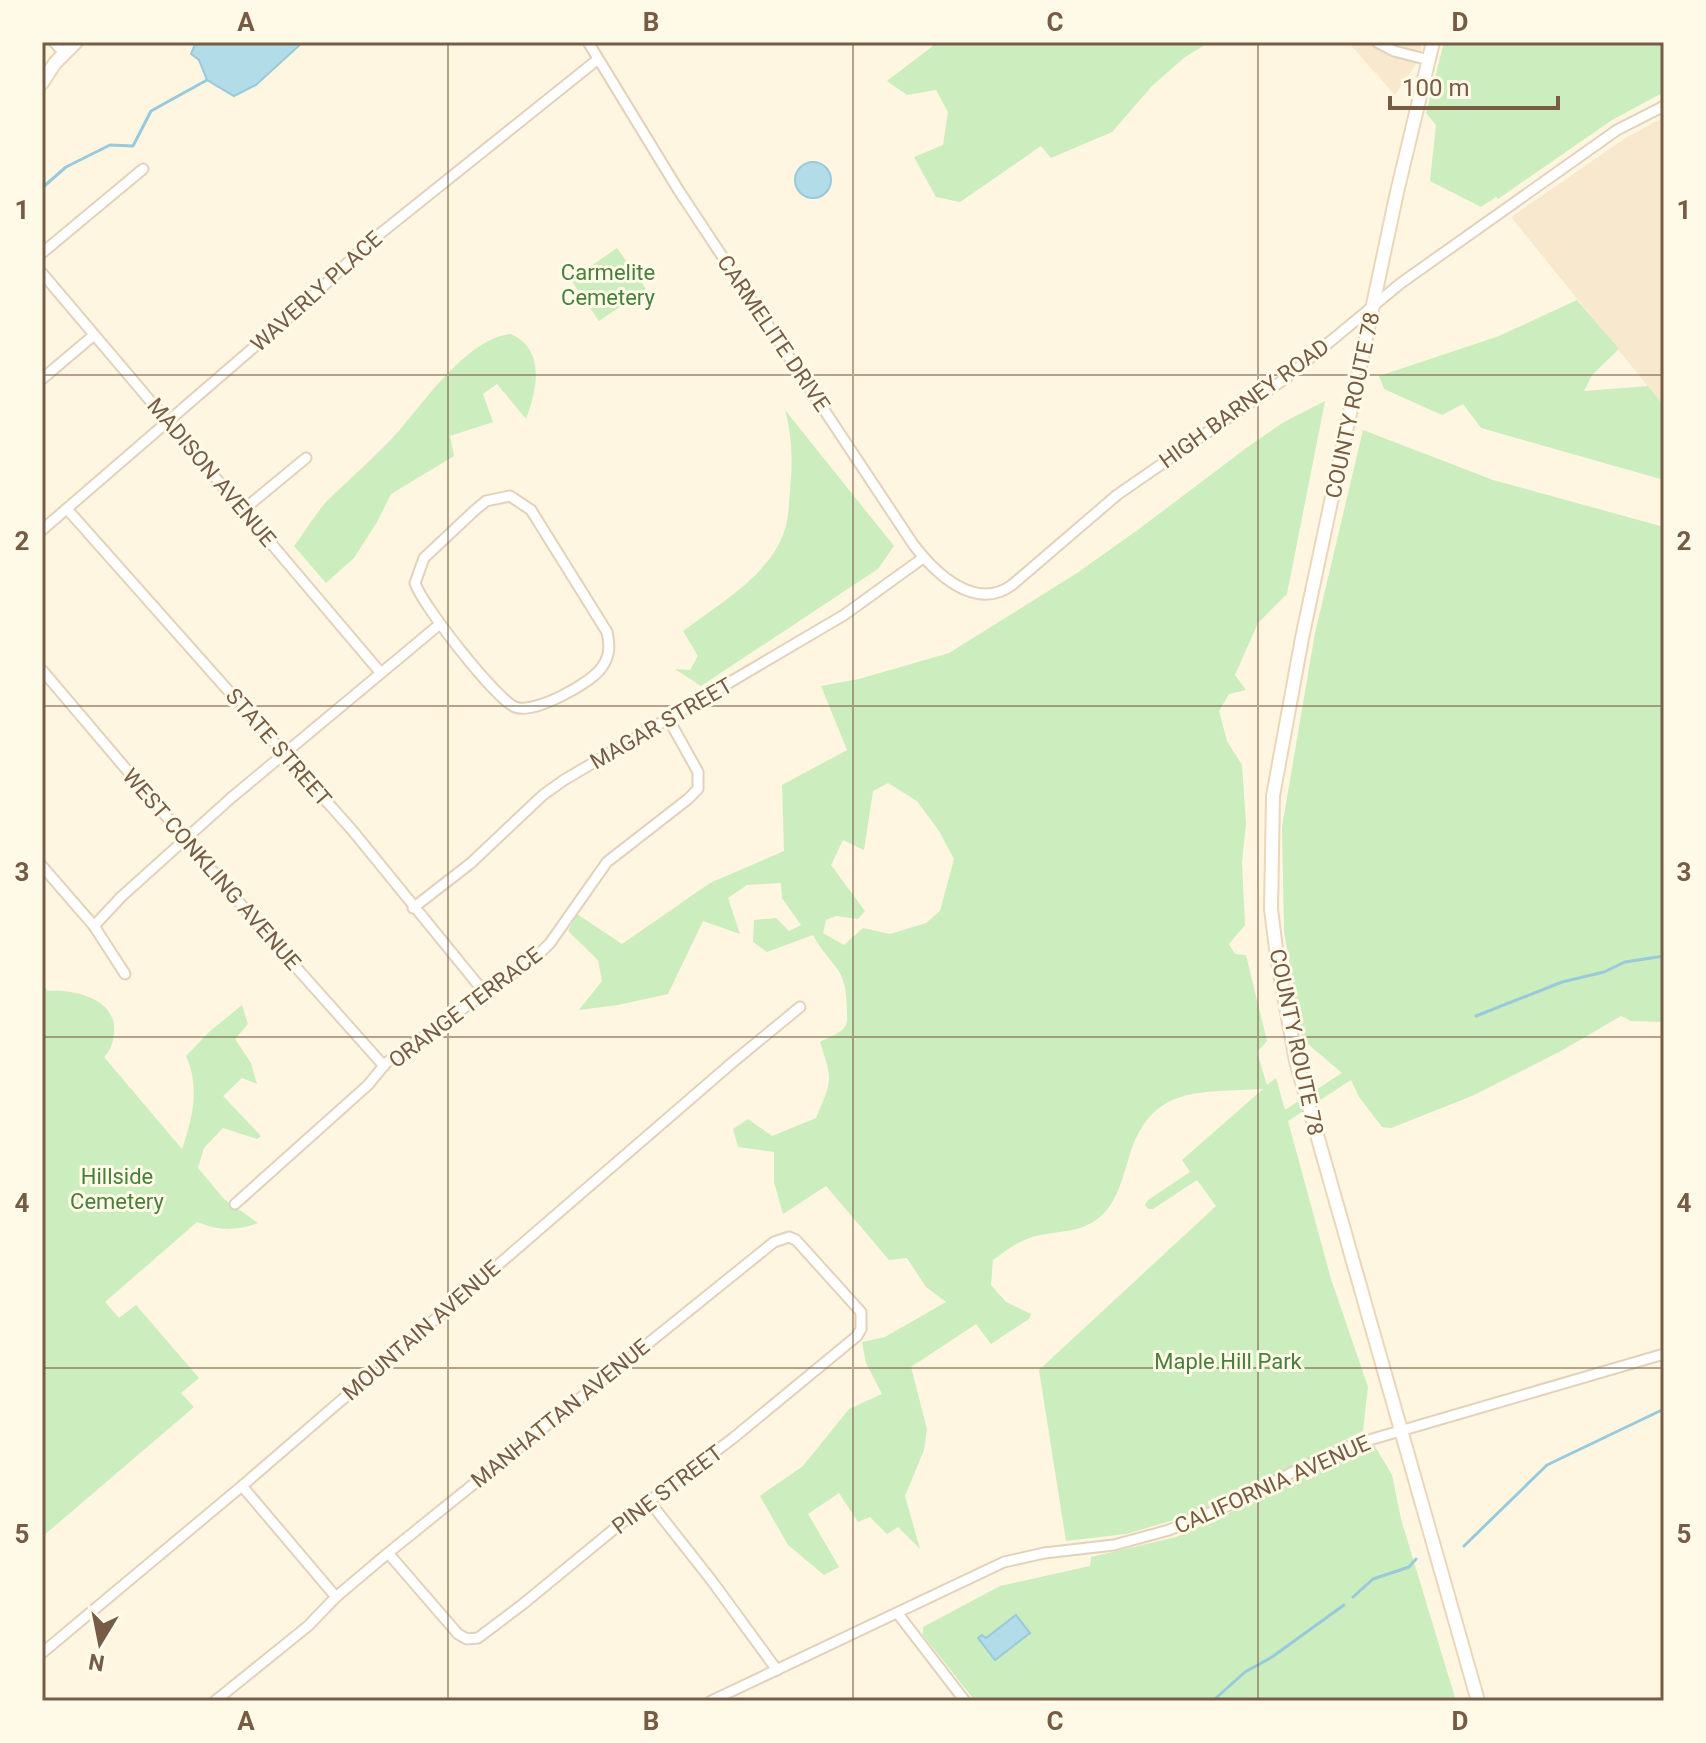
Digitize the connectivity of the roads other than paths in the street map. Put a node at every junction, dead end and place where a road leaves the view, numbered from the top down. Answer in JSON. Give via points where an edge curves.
{"nodes":[{"id":1,"x":54,"y":42,"type":"edge"},
{"id":2,"x":76,"y":42,"type":"edge"},
{"id":3,"x":588,"y":42,"type":"edge"},
{"id":4,"x":1377,"y":42,"type":"edge"},
{"id":5,"x":1433,"y":42,"type":"edge"},
{"id":6,"x":64,"y":53,"type":"junction"},
{"id":7,"x":597,"y":60,"type":"junction"},
{"id":8,"x":1429,"y":60,"type":"junction"},
{"id":9,"x":42,"y":83,"type":"edge"},
{"id":10,"x":1664,"y":106,"type":"edge"},
{"id":11,"x":143,"y":169,"type":"dead end"},
{"id":12,"x":42,"y":253,"type":"edge"},
{"id":13,"x":42,"y":273,"type":"edge"},
{"id":14,"x":1372,"y":306,"type":"junction"},
{"id":15,"x":94,"y":335,"type":"junction"},
{"id":16,"x":42,"y":379,"type":"edge"},
{"id":17,"x":168,"y":420,"type":"junction"},
{"id":18,"x":306,"y":458,"type":"dead end"},
{"id":19,"x":67,"y":509,"type":"junction"},
{"id":20,"x":243,"y":510,"type":"junction"},
{"id":21,"x":42,"y":530,"type":"edge"},
{"id":22,"x":923,"y":558,"type":"junction"},
{"id":23,"x":988,"y":596,"type":"joint"},
{"id":24,"x":440,"y":624,"type":"junction"},
{"id":25,"x":42,"y":670,"type":"edge"},
{"id":26,"x":380,"y":672,"type":"junction"},
{"id":27,"x":669,"y":720,"type":"junction"},
{"id":28,"x":285,"y":754,"type":"junction"},
{"id":29,"x":185,"y":838,"type":"junction"},
{"id":30,"x":42,"y":866,"type":"edge"},
{"id":31,"x":413,"y":908,"type":"junction"},
{"id":32,"x":94,"y":926,"type":"junction"},
{"id":33,"x":125,"y":974,"type":"dead end"},
{"id":34,"x":484,"y":992,"type":"junction"},
{"id":35,"x":800,"y":1007,"type":"dead end"},
{"id":36,"x":384,"y":1066,"type":"junction"},
{"id":37,"x":235,"y":1204,"type":"dead end"},
{"id":38,"x":861,"y":1329,"type":"joint"},
{"id":39,"x":1664,"y":1354,"type":"edge"},
{"id":40,"x":1400,"y":1430,"type":"junction"},
{"id":41,"x":242,"y":1486,"type":"junction"},
{"id":42,"x":649,"y":1501,"type":"junction"},
{"id":43,"x":388,"y":1553,"type":"junction"},
{"id":44,"x":336,"y":1597,"type":"junction"},
{"id":45,"x":898,"y":1614,"type":"junction"},
{"id":46,"x":42,"y":1653,"type":"edge"},
{"id":47,"x":777,"y":1670,"type":"junction"},
{"id":48,"x":215,"y":1701,"type":"edge"},
{"id":49,"x":711,"y":1701,"type":"edge"},
{"id":50,"x":965,"y":1701,"type":"edge"},
{"id":51,"x":1478,"y":1701,"type":"edge"}],
"edges":[{"from":1,"to":6,"type":"street"},
{"from":2,"to":6,"type":"street"},
{"from":3,"to":7,"type":"street","name":"CARMELITE DRIVE"},
{"from":4,"to":8,"type":"street"},
{"from":5,"to":8,"type":"street","name":"COUNTY ROUTE 78"},
{"from":6,"to":9,"type":"street"},
{"from":7,"to":17,"type":"street","name":"WAVERLY PLACE","via":[[366,245]]},
{"from":7,"to":22,"type":"street","name":"CARMELITE DRIVE"},
{"from":8,"to":14,"type":"street","name":"COUNTY ROUTE 78"},
{"from":10,"to":14,"type":"street","name":"HIGH BARNEY ROAD","via":[[1617,130]]},
{"from":11,"to":12,"type":"street"},
{"from":13,"to":15,"type":"street","name":"MADISON AVENUE"},
{"from":14,"to":23,"type":"street","name":"HIGH BARNEY ROAD","via":[[1286,378],[1117,495],[1012,585]]},
{"from":14,"to":40,"type":"street","name":"COUNTY ROUTE 78","via":[[1279,755],[1271,831],[1271,909],[1296,1061]]},
{"from":15,"to":16,"type":"street"},
{"from":15,"to":17,"type":"street","name":"MADISON AVENUE"},
{"from":17,"to":19,"type":"street","name":"WAVERLY PLACE"},
{"from":17,"to":20,"type":"street","name":"MADISON AVENUE"},
{"from":18,"to":20,"type":"street"},
{"from":19,"to":21,"type":"street","name":"WAVERLY PLACE"},
{"from":19,"to":28,"type":"street","name":"STATE STREET"},
{"from":20,"to":26,"type":"street","name":"MADISON AVENUE"},
{"from":22,"to":23,"type":"street","name":"CARMELITE DRIVE","via":[[966,591]]},
{"from":22,"to":27,"type":"street","name":"MAGAR STREET","via":[[844,615]]},
{"from":24,"to":24,"type":"street","via":[[415,583],[420,564],[486,501],[510,496],[531,510],[607,632],[609,653],[603,667],[587,680],[542,705],[519,708]]},
{"from":24,"to":26,"type":"street"},
{"from":25,"to":29,"type":"street","name":"WEST CONKLING AVENUE"},
{"from":26,"to":28,"type":"street"},
{"from":27,"to":31,"type":"street","name":"MAGAR STREET","via":[[543,795],[471,863]]},
{"from":27,"to":34,"type":"street","name":"ORANGE TERRACE","via":[[698,772],[698,789],[607,862],[536,957]]},
{"from":28,"to":29,"type":"street"},
{"from":28,"to":31,"type":"street","name":"STATE STREET"},
{"from":29,"to":32,"type":"street"},
{"from":29,"to":36,"type":"street","name":"WEST CONKLING AVENUE"},
{"from":30,"to":32,"type":"street"},
{"from":31,"to":34,"type":"street","name":"STATE STREET"},
{"from":32,"to":33,"type":"street"},
{"from":34,"to":36,"type":"street","name":"ORANGE TERRACE"},
{"from":35,"to":41,"type":"street","name":"MOUNTAIN AVENUE"},
{"from":36,"to":37,"type":"street","name":"ORANGE TERRACE"},
{"from":38,"to":42,"type":"street","name":"PINE STREET","via":[[817,1372]]},
{"from":38,"to":43,"type":"street","name":"MANHATTAN AVENUE","via":[[861,1312],[810,1254],[789,1237],[774,1242]]},
{"from":39,"to":40,"type":"street","name":"CALIFORNIA AVENUE"},
{"from":40,"to":45,"type":"street","name":"CALIFORNIA AVENUE","via":[[1324,1456],[1192,1522],[1114,1545],[1018,1557]]},
{"from":40,"to":51,"type":"street","name":"COUNTY ROUTE 78"},
{"from":41,"to":44,"type":"street"},
{"from":41,"to":46,"type":"street","name":"MOUNTAIN AVENUE"},
{"from":42,"to":43,"type":"street","name":"PINE STREET","via":[[478,1638],[458,1634]]},
{"from":42,"to":47,"type":"street"},
{"from":43,"to":44,"type":"street","name":"MANHATTAN AVENUE"},
{"from":44,"to":48,"type":"street","name":"MANHATTAN AVENUE"},
{"from":45,"to":47,"type":"street","name":"CALIFORNIA AVENUE"},
{"from":45,"to":50,"type":"street"},
{"from":47,"to":49,"type":"street","name":"CALIFORNIA AVENUE"}]}
